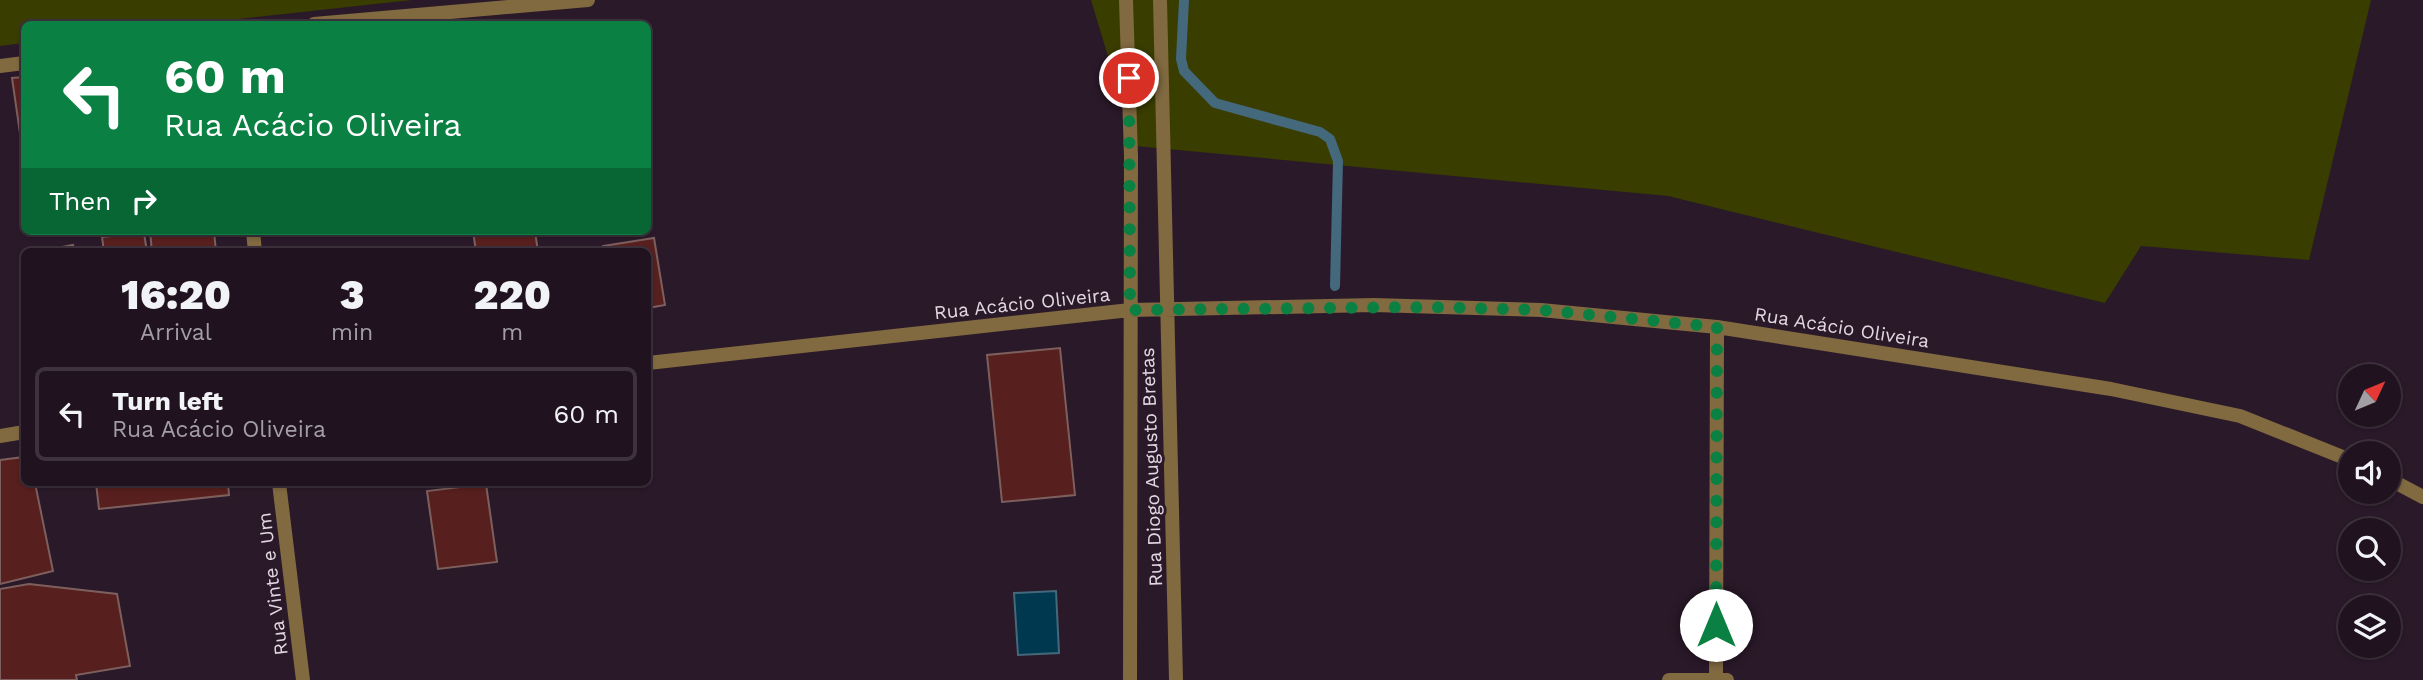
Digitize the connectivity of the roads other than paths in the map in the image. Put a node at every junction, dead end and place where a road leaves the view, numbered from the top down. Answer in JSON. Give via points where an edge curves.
{"nodes":[{"id":1,"x":588,"y":0,"type":"edge"},
{"id":2,"x":1126,"y":0,"type":"edge"},
{"id":3,"x":1160,"y":0,"type":"edge"},
{"id":4,"x":348,"y":21,"type":"edge"},
{"id":5,"x":21,"y":63,"type":"edge"},
{"id":6,"x":0,"y":66,"type":"edge"},
{"id":7,"x":1130,"y":310,"type":"junction"},
{"id":8,"x":1166,"y":311,"type":"junction"},
{"id":9,"x":1717,"y":327,"type":"junction"},
{"id":10,"x":651,"y":363,"type":"edge"},
{"id":11,"x":21,"y":432,"type":"edge"},
{"id":12,"x":0,"y":436,"type":"edge"},
{"id":13,"x":2338,"y":455,"type":"edge"},
{"id":14,"x":2401,"y":485,"type":"edge"},
{"id":15,"x":279,"y":486,"type":"edge"},
{"id":16,"x":2423,"y":497,"type":"edge"},
{"id":17,"x":303,"y":680,"type":"edge"},
{"id":18,"x":1130,"y":680,"type":"edge"},
{"id":19,"x":1176,"y":680,"type":"edge"},
{"id":20,"x":1669,"y":680,"type":"edge"},
{"id":21,"x":1720,"y":680,"type":"edge"}],
"edges":[{"from":1,"to":4,"type":"street"},
{"from":2,"to":7,"type":"street","name":"Rua Diogo Augusto Bretas"},
{"from":3,"to":8,"type":"street","name":"Rua Diogo Augusto Bretas"},
{"from":5,"to":6,"type":"street"},
{"from":7,"to":8,"type":"street","name":"Rua Acácio Oliveira"},
{"from":7,"to":10,"type":"street","name":"Rua Acácio Oliveira"},
{"from":7,"to":18,"type":"street","name":"Rua Diogo Augusto Bretas"},
{"from":8,"to":9,"type":"street","name":"Rua Acácio Oliveira","via":[[1374,305],[1527,310]]},
{"from":8,"to":19,"type":"street","name":"Rua Diogo Augusto Bretas"},
{"from":9,"to":13,"type":"street","name":"Rua Acácio Oliveira","via":[[2111,389],[2240,416]]},
{"from":9,"to":21,"type":"street"},
{"from":11,"to":12,"type":"street"},
{"from":14,"to":16,"type":"street"},
{"from":15,"to":17,"type":"street","name":"Rua Vinte e Um"},
{"from":20,"to":21,"type":"street"}]}
